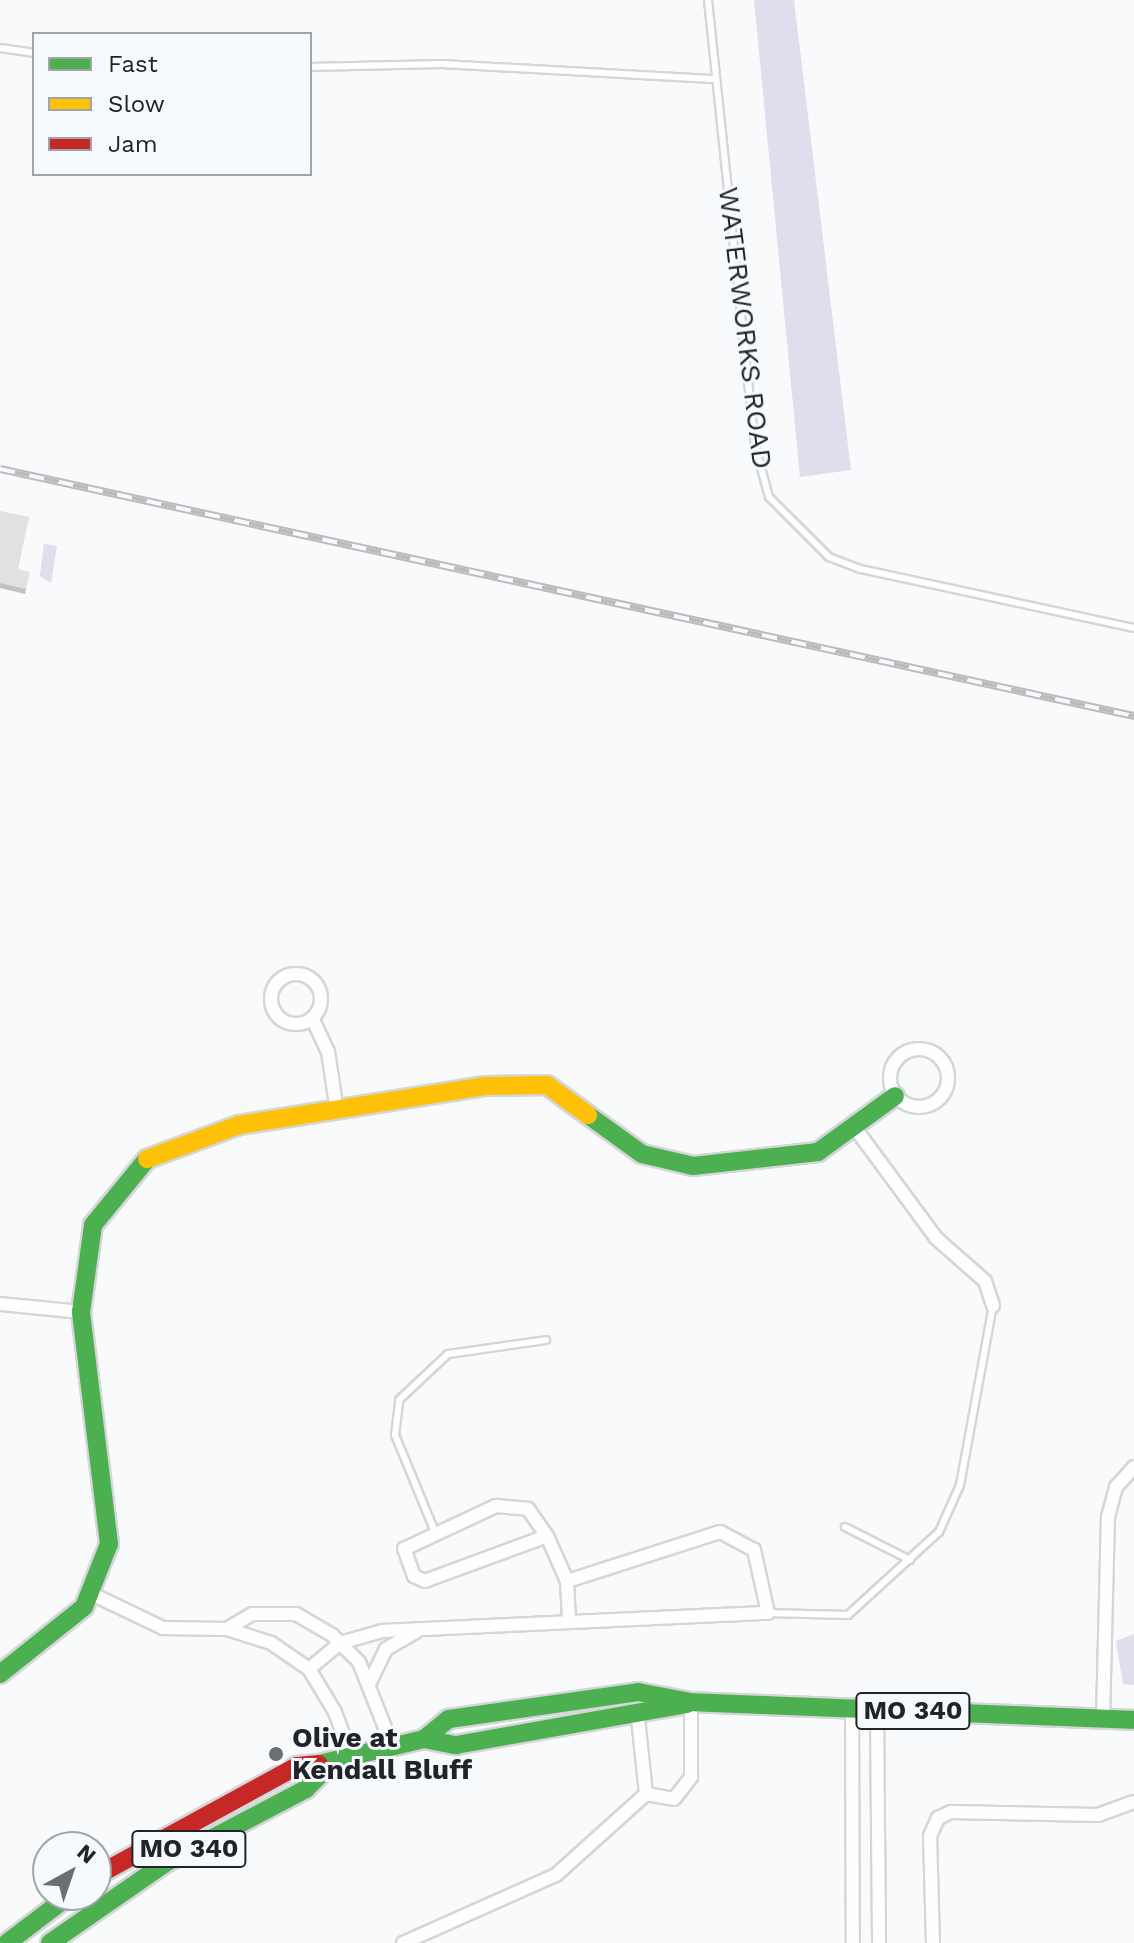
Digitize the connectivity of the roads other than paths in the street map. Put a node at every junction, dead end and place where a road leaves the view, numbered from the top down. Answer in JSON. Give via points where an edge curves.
{"nodes":[{"id":1,"x":708,"y":0,"type":"edge"},
{"id":2,"x":0,"y":48,"type":"edge"},
{"id":3,"x":32,"y":53,"type":"edge"},
{"id":4,"x":312,"y":67,"type":"edge"},
{"id":5,"x":712,"y":79,"type":"junction"},
{"id":6,"x":1134,"y":628,"type":"edge"},
{"id":7,"x":314,"y":1022,"type":"junction"},
{"id":8,"x":895,"y":1096,"type":"junction"},
{"id":9,"x":337,"y":1111,"type":"junction"},
{"id":10,"x":855,"y":1128,"type":"junction"},
{"id":11,"x":0,"y":1304,"type":"edge"},
{"id":12,"x":993,"y":1306,"type":"joint"},
{"id":13,"x":81,"y":1312,"type":"junction"},
{"id":14,"x":546,"y":1340,"type":"dead end"},
{"id":15,"x":1134,"y":1467,"type":"edge"},
{"id":16,"x":845,"y":1527,"type":"dead end"},
{"id":17,"x":435,"y":1532,"type":"junction"},
{"id":18,"x":547,"y":1536,"type":"junction"},
{"id":19,"x":910,"y":1560,"type":"junction"},
{"id":20,"x":567,"y":1581,"type":"junction"},
{"id":21,"x":92,"y":1594,"type":"junction"},
{"id":22,"x":768,"y":1613,"type":"junction"},
{"id":23,"x":569,"y":1617,"type":"junction"},
{"id":24,"x":227,"y":1629,"type":"junction"},
{"id":25,"x":420,"y":1629,"type":"junction"},
{"id":26,"x":340,"y":1643,"type":"junction"},
{"id":27,"x":309,"y":1669,"type":"junction"},
{"id":28,"x":0,"y":1674,"type":"edge"},
{"id":29,"x":369,"y":1684,"type":"junction"},
{"id":30,"x":691,"y":1702,"type":"junction"},
{"id":31,"x":852,"y":1708,"type":"junction"},
{"id":32,"x":877,"y":1710,"type":"junction"},
{"id":33,"x":638,"y":1718,"type":"junction"},
{"id":34,"x":1103,"y":1719,"type":"junction"},
{"id":35,"x":1134,"y":1720,"type":"edge"},
{"id":36,"x":424,"y":1739,"type":"junction"},
{"id":37,"x":393,"y":1748,"type":"junction"},
{"id":38,"x":353,"y":1761,"type":"junction"},
{"id":39,"x":331,"y":1764,"type":"junction"},
{"id":40,"x":646,"y":1794,"type":"junction"},
{"id":41,"x":1134,"y":1802,"type":"edge"},
{"id":42,"x":112,"y":1867,"type":"edge"},
{"id":43,"x":49,"y":1911,"type":"edge"},
{"id":44,"x":7,"y":1943,"type":"edge"},
{"id":45,"x":50,"y":1943,"type":"edge"},
{"id":46,"x":403,"y":1943,"type":"edge"},
{"id":47,"x":853,"y":1943,"type":"edge"},
{"id":48,"x":879,"y":1943,"type":"edge"},
{"id":49,"x":933,"y":1943,"type":"edge"}],
"edges":[{"from":1,"to":5,"type":"lane","name":"WATERWORKS ROAD"},
{"from":2,"to":3,"type":"lane"},
{"from":4,"to":5,"type":"lane","via":[[442,64]]},
{"from":5,"to":6,"type":"lane","name":"WATERWORKS ROAD","via":[[755,446],[769,497],[829,557],[861,569]]},
{"from":7,"to":7,"type":"street","via":[[321,1002],[316,984],[300,974],[279,980],[271,995],[280,1018]]},
{"from":7,"to":9,"type":"street","via":[[328,1052]]},
{"from":8,"to":8,"type":"street","via":[[915,1107],[942,1098],[946,1064],[926,1049],[902,1054],[890,1076]]},
{"from":8,"to":10,"type":"main road"},
{"from":9,"to":10,"type":"main road","via":[[486,1086],[547,1085],[642,1154],[693,1166],[818,1152]]},
{"from":9,"to":13,"type":"main road","via":[[239,1125],[153,1152],[93,1225]]},
{"from":10,"to":12,"type":"street","via":[[936,1238],[985,1281]]},
{"from":11,"to":13,"type":"street"},
{"from":12,"to":19,"type":"lane","via":[[951,1514]]},
{"from":13,"to":21,"type":"main road","via":[[109,1544]]},
{"from":14,"to":17,"type":"lane","via":[[448,1354],[399,1400],[395,1435]]},
{"from":15,"to":34,"type":"street","via":[[1116,1487],[1108,1517]]},
{"from":16,"to":19,"type":"lane"},
{"from":17,"to":18,"type":"street","via":[[514,1504],[528,1509]]},
{"from":17,"to":18,"type":"street","via":[[404,1549],[419,1580]]},
{"from":18,"to":20,"type":"street"},
{"from":19,"to":22,"type":"lane","via":[[848,1615]]},
{"from":20,"to":22,"type":"street","via":[[720,1532],[754,1550]]},
{"from":20,"to":23,"type":"street"},
{"from":21,"to":24,"type":"street","via":[[163,1628]]},
{"from":21,"to":28,"type":"main road","via":[[65,1624]]},
{"from":22,"to":23,"type":"street"},
{"from":23,"to":25,"type":"street"},
{"from":24,"to":26,"type":"street","via":[[252,1614],[296,1614]]},
{"from":24,"to":27,"type":"street","via":[[271,1643]]},
{"from":25,"to":26,"type":"street"},
{"from":25,"to":29,"type":"street","via":[[386,1649]]},
{"from":26,"to":27,"type":"street"},
{"from":26,"to":29,"type":"street"},
{"from":27,"to":38,"type":"street","via":[[335,1712]]},
{"from":29,"to":37,"type":"street"},
{"from":30,"to":31,"type":"main road","number":"MO 340"},
{"from":30,"to":33,"type":"main road","number":"MO 340"},
{"from":30,"to":36,"type":"main road","number":"MO 340","via":[[638,1692],[549,1701],[449,1719]]},
{"from":30,"to":40,"type":"street","via":[[686,1788],[665,1800]]},
{"from":31,"to":32,"type":"main road","number":"MO 340"},
{"from":31,"to":47,"type":"street"},
{"from":32,"to":34,"type":"main road","number":"MO 340"},
{"from":32,"to":48,"type":"street"},
{"from":33,"to":36,"type":"main road","number":"MO 340","via":[[456,1745]]},
{"from":33,"to":40,"type":"street"},
{"from":34,"to":35,"type":"main road","number":"MO 340"},
{"from":36,"to":37,"type":"main road","number":"MO 340"},
{"from":37,"to":38,"type":"main road","number":"MO 340"},
{"from":38,"to":39,"type":"main road","number":"MO 340"},
{"from":39,"to":42,"type":"main road","number":"MO 340","via":[[285,1772]]},
{"from":39,"to":45,"type":"main road","number":"MO 340","via":[[306,1789],[167,1862]]},
{"from":40,"to":46,"type":"street","via":[[556,1875]]},
{"from":41,"to":49,"type":"street","via":[[1098,1815],[951,1812],[938,1818],[930,1836]]},
{"from":43,"to":44,"type":"main road"}]}
